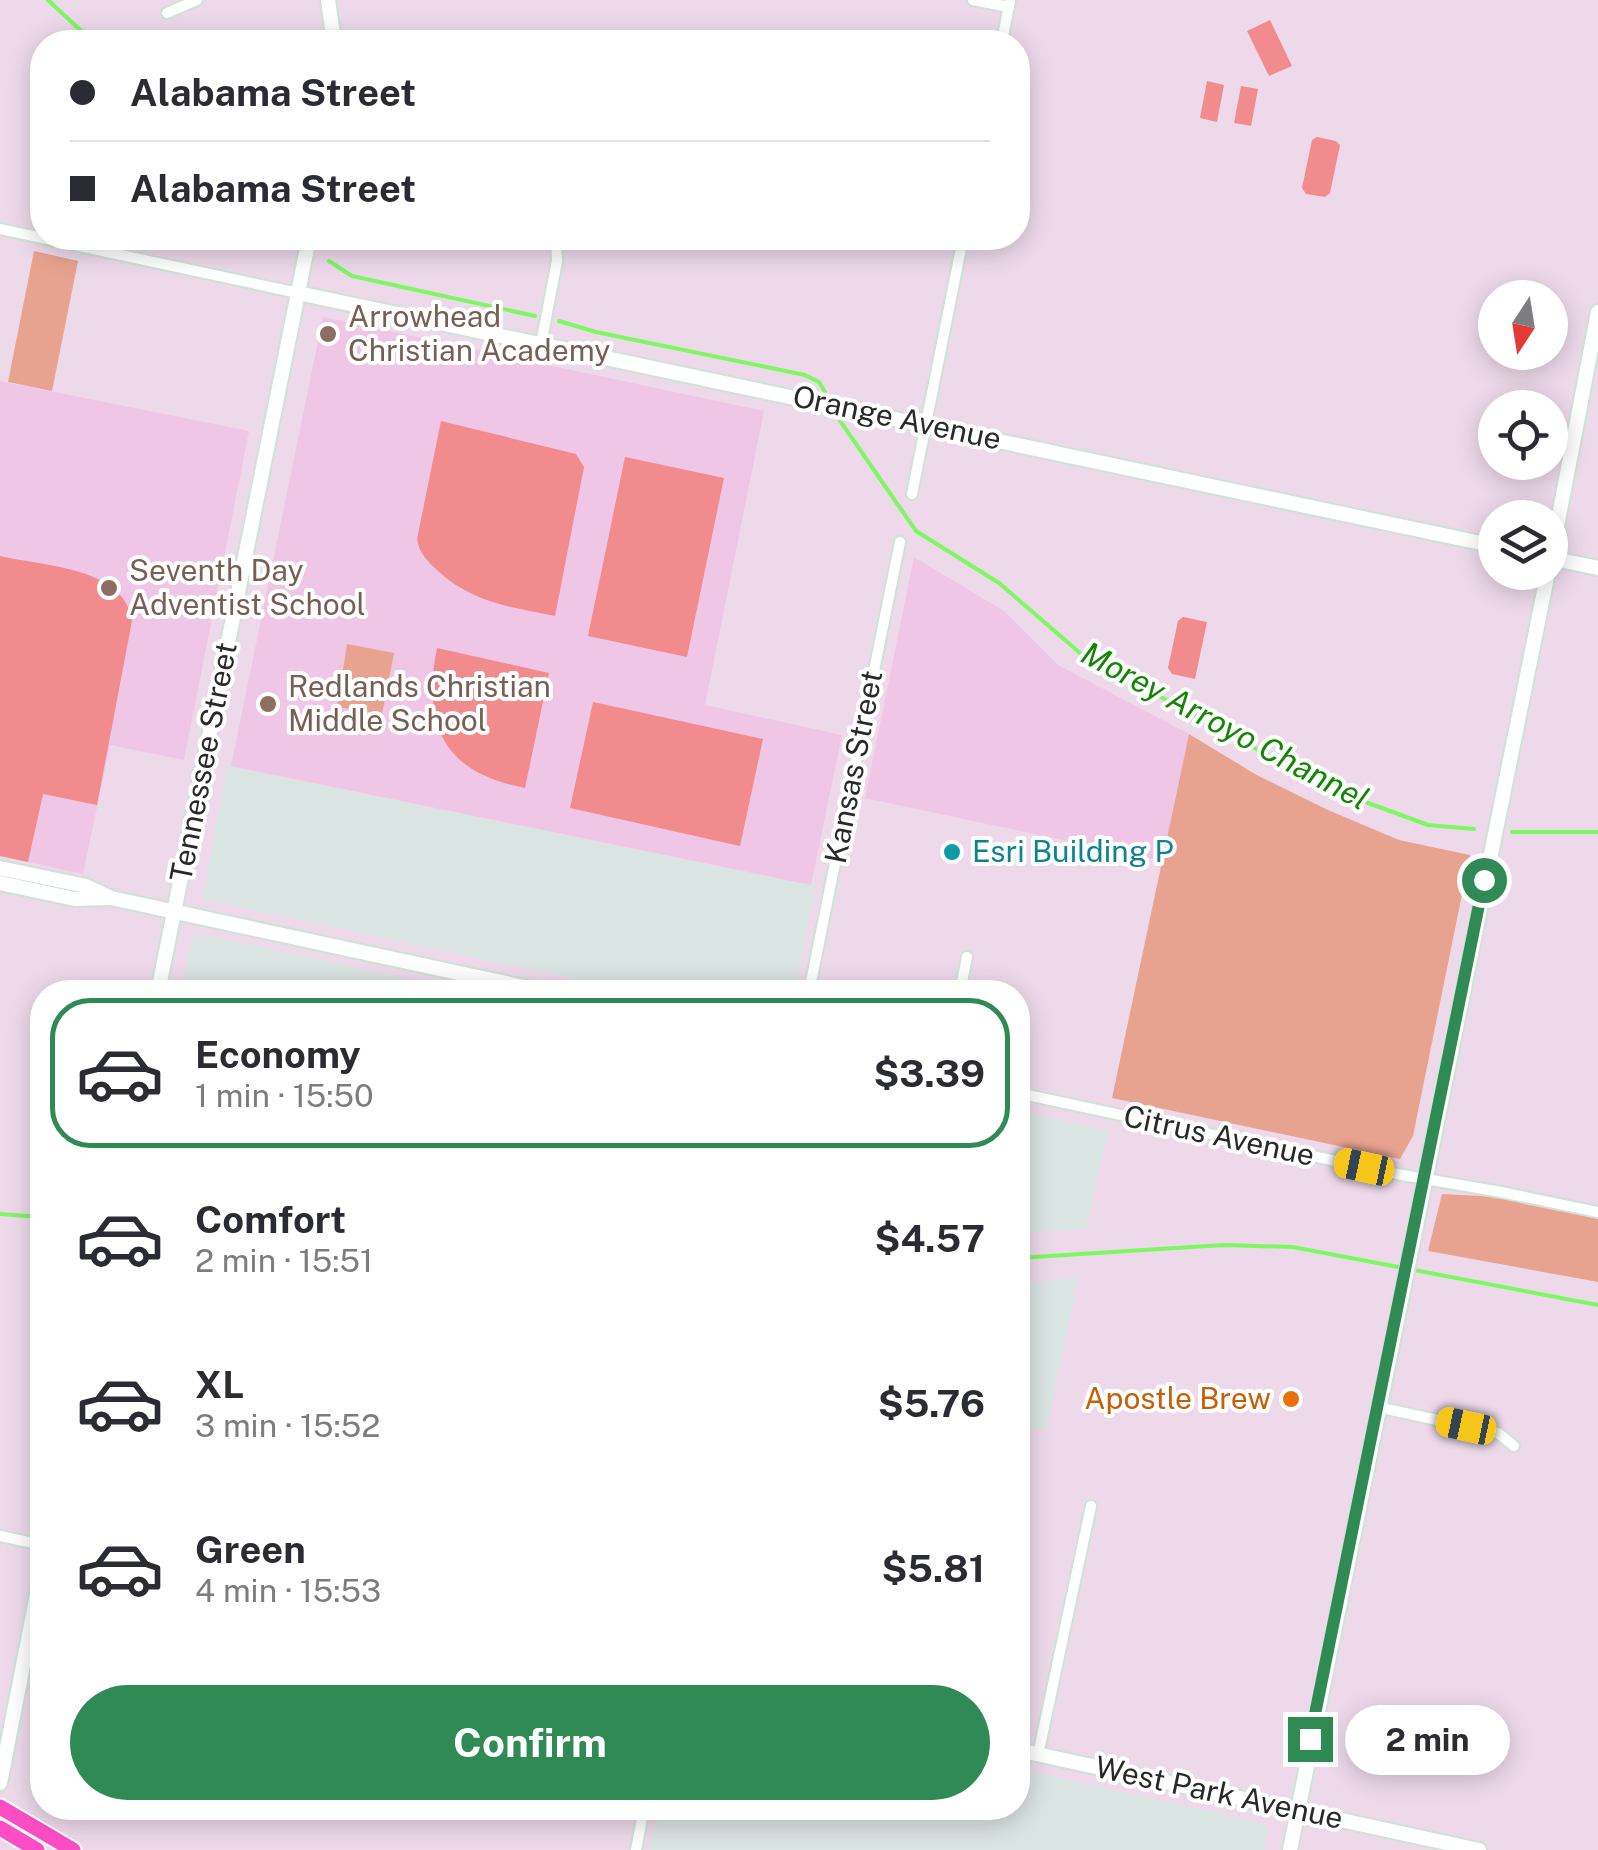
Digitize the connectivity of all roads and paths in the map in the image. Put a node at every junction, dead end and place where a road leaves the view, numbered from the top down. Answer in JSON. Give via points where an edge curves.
{"nodes":[{"id":1,"x":197,"y":0,"type":"edge"},
{"id":2,"x":328,"y":0,"type":"edge"},
{"id":3,"x":973,"y":0,"type":"edge"},
{"id":4,"x":1010,"y":4,"type":"edge"},
{"id":5,"x":166,"y":13,"type":"dead end"},
{"id":6,"x":332,"y":30,"type":"edge"},
{"id":7,"x":1005,"y":30,"type":"edge"},
{"id":8,"x":0,"y":229,"type":"edge"},
{"id":9,"x":30,"y":235,"type":"edge"},
{"id":10,"x":98,"y":250,"type":"edge"},
{"id":11,"x":307,"y":250,"type":"edge"},
{"id":12,"x":556,"y":250,"type":"edge"},
{"id":13,"x":961,"y":250,"type":"edge"},
{"id":14,"x":298,"y":293,"type":"junction"},
{"id":15,"x":1598,"y":312,"type":"edge"},
{"id":16,"x":541,"y":344,"type":"junction"},
{"id":17,"x":925,"y":424,"type":"junction"},
{"id":18,"x":912,"y":494,"type":"dead end"},
{"id":19,"x":1562,"y":500,"type":"edge"},
{"id":20,"x":900,"y":542,"type":"dead end"},
{"id":21,"x":1478,"y":542,"type":"edge"},
{"id":22,"x":1568,"y":563,"type":"edge"},
{"id":23,"x":1598,"y":568,"type":"edge"},
{"id":24,"x":1544,"y":590,"type":"edge"},
{"id":25,"x":0,"y":868,"type":"edge"},
{"id":26,"x":0,"y":883,"type":"edge"},
{"id":27,"x":110,"y":898,"type":"junction"},
{"id":28,"x":174,"y":911,"type":"junction"},
{"id":29,"x":966,"y":956,"type":"dead end"},
{"id":30,"x":160,"y":980,"type":"edge"},
{"id":31,"x":492,"y":980,"type":"edge"},
{"id":32,"x":810,"y":980,"type":"edge"},
{"id":33,"x":962,"y":980,"type":"edge"},
{"id":34,"x":1030,"y":1097,"type":"edge"},
{"id":35,"x":1424,"y":1179,"type":"junction"},
{"id":36,"x":1598,"y":1212,"type":"edge"},
{"id":37,"x":1377,"y":1407,"type":"junction"},
{"id":38,"x":1514,"y":1446,"type":"dead end"},
{"id":39,"x":1091,"y":1506,"type":"dead end"},
{"id":40,"x":0,"y":1536,"type":"edge"},
{"id":41,"x":30,"y":1542,"type":"edge"},
{"id":42,"x":30,"y":1630,"type":"edge"},
{"id":43,"x":1030,"y":1753,"type":"edge"},
{"id":44,"x":1038,"y":1755,"type":"junction"},
{"id":45,"x":0,"y":1784,"type":"edge"},
{"id":46,"x":0,"y":1806,"type":"edge"},
{"id":47,"x":1298,"y":1810,"type":"junction"},
{"id":48,"x":642,"y":1820,"type":"edge"},
{"id":49,"x":0,"y":1828,"type":"edge"},
{"id":50,"x":37,"y":1850,"type":"edge"},
{"id":51,"x":73,"y":1850,"type":"edge"},
{"id":52,"x":636,"y":1850,"type":"edge"},
{"id":53,"x":1290,"y":1850,"type":"edge"},
{"id":54,"x":1479,"y":1850,"type":"edge"}],
"edges":[{"from":1,"to":5,"type":"street"},
{"from":2,"to":6,"type":"main road"},
{"from":3,"to":4,"type":"street"},
{"from":4,"to":7,"type":"street"},
{"from":8,"to":9,"type":"street"},
{"from":10,"to":14,"type":"street"},
{"from":11,"to":14,"type":"main road","name":"Tennessee Street"},
{"from":12,"to":16,"type":"street"},
{"from":13,"to":17,"type":"street"},
{"from":14,"to":16,"type":"main road","name":"Orange Avenue"},
{"from":14,"to":28,"type":"main road","name":"Tennessee Street"},
{"from":15,"to":19,"type":"main road"},
{"from":16,"to":17,"type":"main road","name":"Orange Avenue"},
{"from":17,"to":18,"type":"street"},
{"from":17,"to":21,"type":"main road","name":"Orange Avenue"},
{"from":20,"to":32,"type":"street","name":"Kansas Street"},
{"from":22,"to":23,"type":"main road"},
{"from":24,"to":35,"type":"main road"},
{"from":25,"to":27,"type":"main road","via":[[86,886]]},
{"from":26,"to":27,"type":"main road","via":[[74,899]]},
{"from":27,"to":28,"type":"main road"},
{"from":28,"to":30,"type":"main road","name":"Tennessee Street"},
{"from":28,"to":31,"type":"main road"},
{"from":29,"to":33,"type":"street"},
{"from":34,"to":35,"type":"street","name":"Citrus Avenue"},
{"from":35,"to":36,"type":"street","name":"Citrus Avenue"},
{"from":35,"to":37,"type":"main road"},
{"from":37,"to":38,"type":"street","via":[[1498,1433]]},
{"from":37,"to":47,"type":"main road"},
{"from":39,"to":44,"type":"street"},
{"from":40,"to":41,"type":"street"},
{"from":42,"to":45,"type":"main road"},
{"from":43,"to":44,"type":"main road","name":"West Park Avenue"},
{"from":44,"to":47,"type":"main road","name":"West Park Avenue"},
{"from":46,"to":51,"type":"main road"},
{"from":47,"to":53,"type":"main road"},
{"from":47,"to":54,"type":"main road","name":"West Park Avenue"},
{"from":48,"to":52,"type":"street"},
{"from":49,"to":50,"type":"main road"}]}
